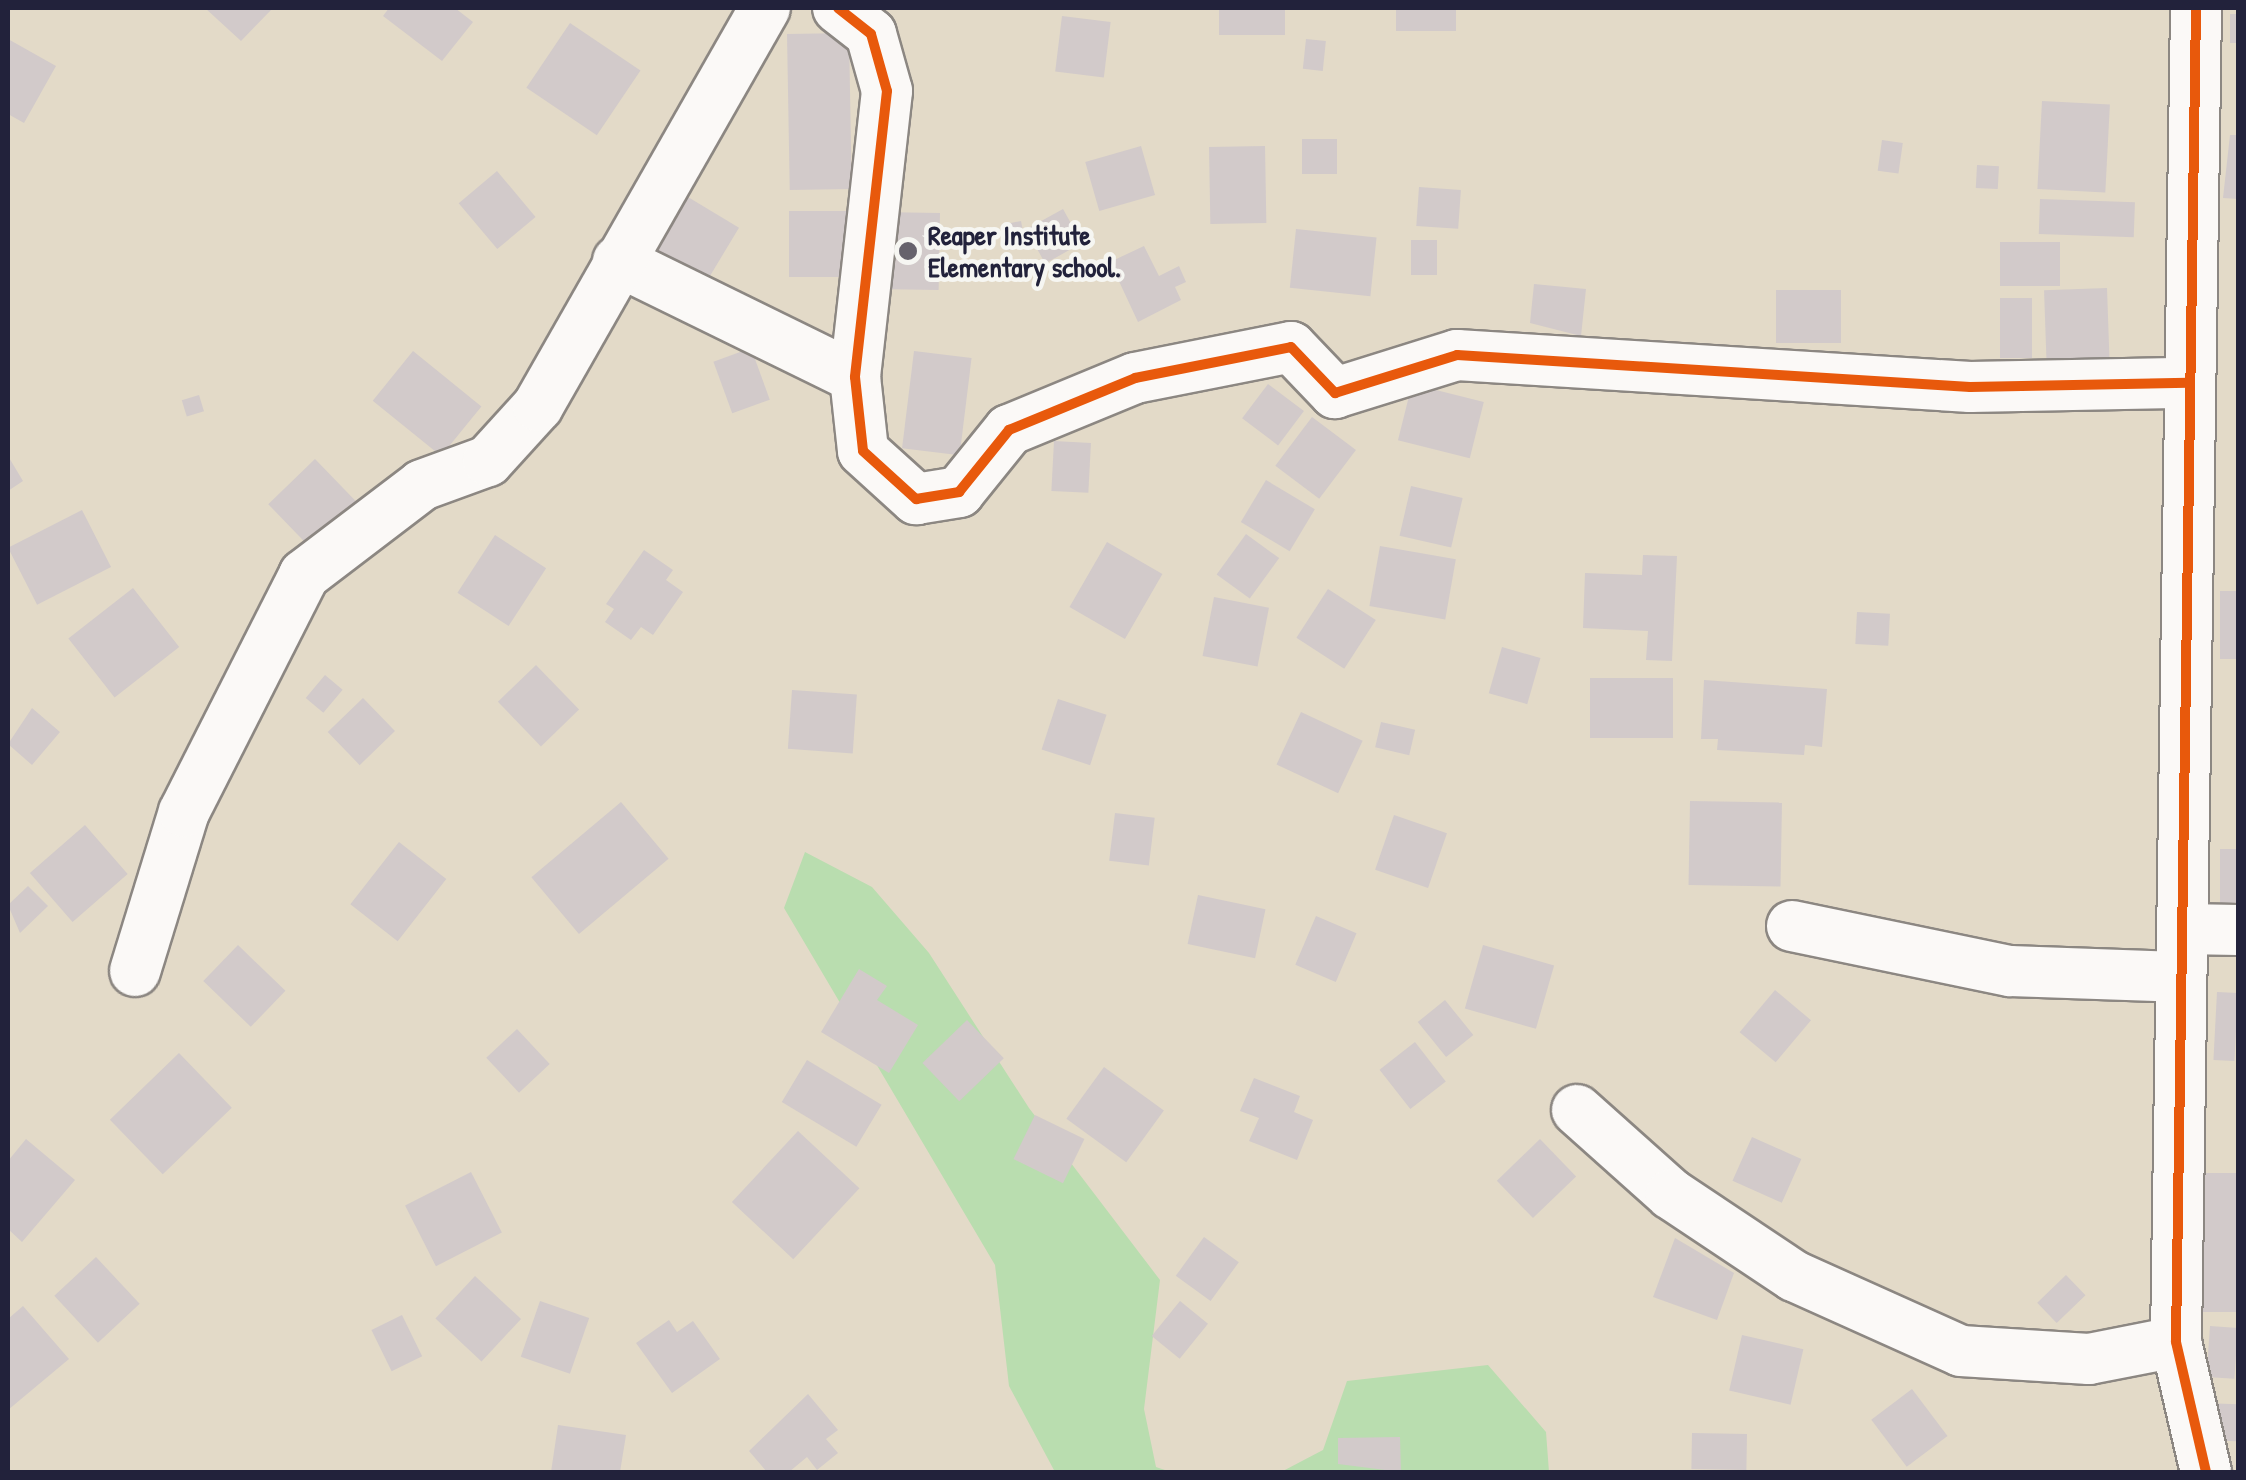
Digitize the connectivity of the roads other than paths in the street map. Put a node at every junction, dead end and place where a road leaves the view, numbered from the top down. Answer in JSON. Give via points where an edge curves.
{"nodes":[{"id":1,"x":764,"y":8,"type":"edge"},
{"id":2,"x":838,"y":8,"type":"edge"},
{"id":3,"x":2196,"y":8,"type":"edge"},
{"id":4,"x":618,"y":261,"type":"junction"},
{"id":5,"x":855,"y":376,"type":"junction"},
{"id":6,"x":2188,"y":383,"type":"junction"},
{"id":7,"x":1792,"y":926,"type":"dead end"},
{"id":8,"x":2238,"y":930,"type":"edge"},
{"id":9,"x":2181,"y":953,"type":"junction"},
{"id":10,"x":135,"y":971,"type":"dead end"},
{"id":11,"x":1577,"y":1110,"type":"dead end"},
{"id":12,"x":2176,"y":1342,"type":"junction"},
{"id":13,"x":2206,"y":1472,"type":"edge"}],
"edges":[{"from":1,"to":4,"type":"street"},
{"from":2,"to":5,"type":"street","via":[[872,34],[887,91]]},
{"from":3,"to":6,"type":"street"},
{"from":4,"to":5,"type":"street"},
{"from":4,"to":10,"type":"street","via":[[538,406],[488,460],[422,485],[304,575],[191,796]]},
{"from":5,"to":6,"type":"street","via":[[863,451],[916,498],[959,492],[1009,430],[1134,378],[1291,348],[1335,392],[1457,355],[1970,386]]},
{"from":6,"to":9,"type":"street"},
{"from":7,"to":9,"type":"street","via":[[2010,971]]},
{"from":8,"to":9,"type":"street"},
{"from":9,"to":12,"type":"street"},
{"from":11,"to":12,"type":"street","via":[[1671,1194],[1794,1276],[1961,1352],[2089,1359]]},
{"from":12,"to":13,"type":"street"}]}
